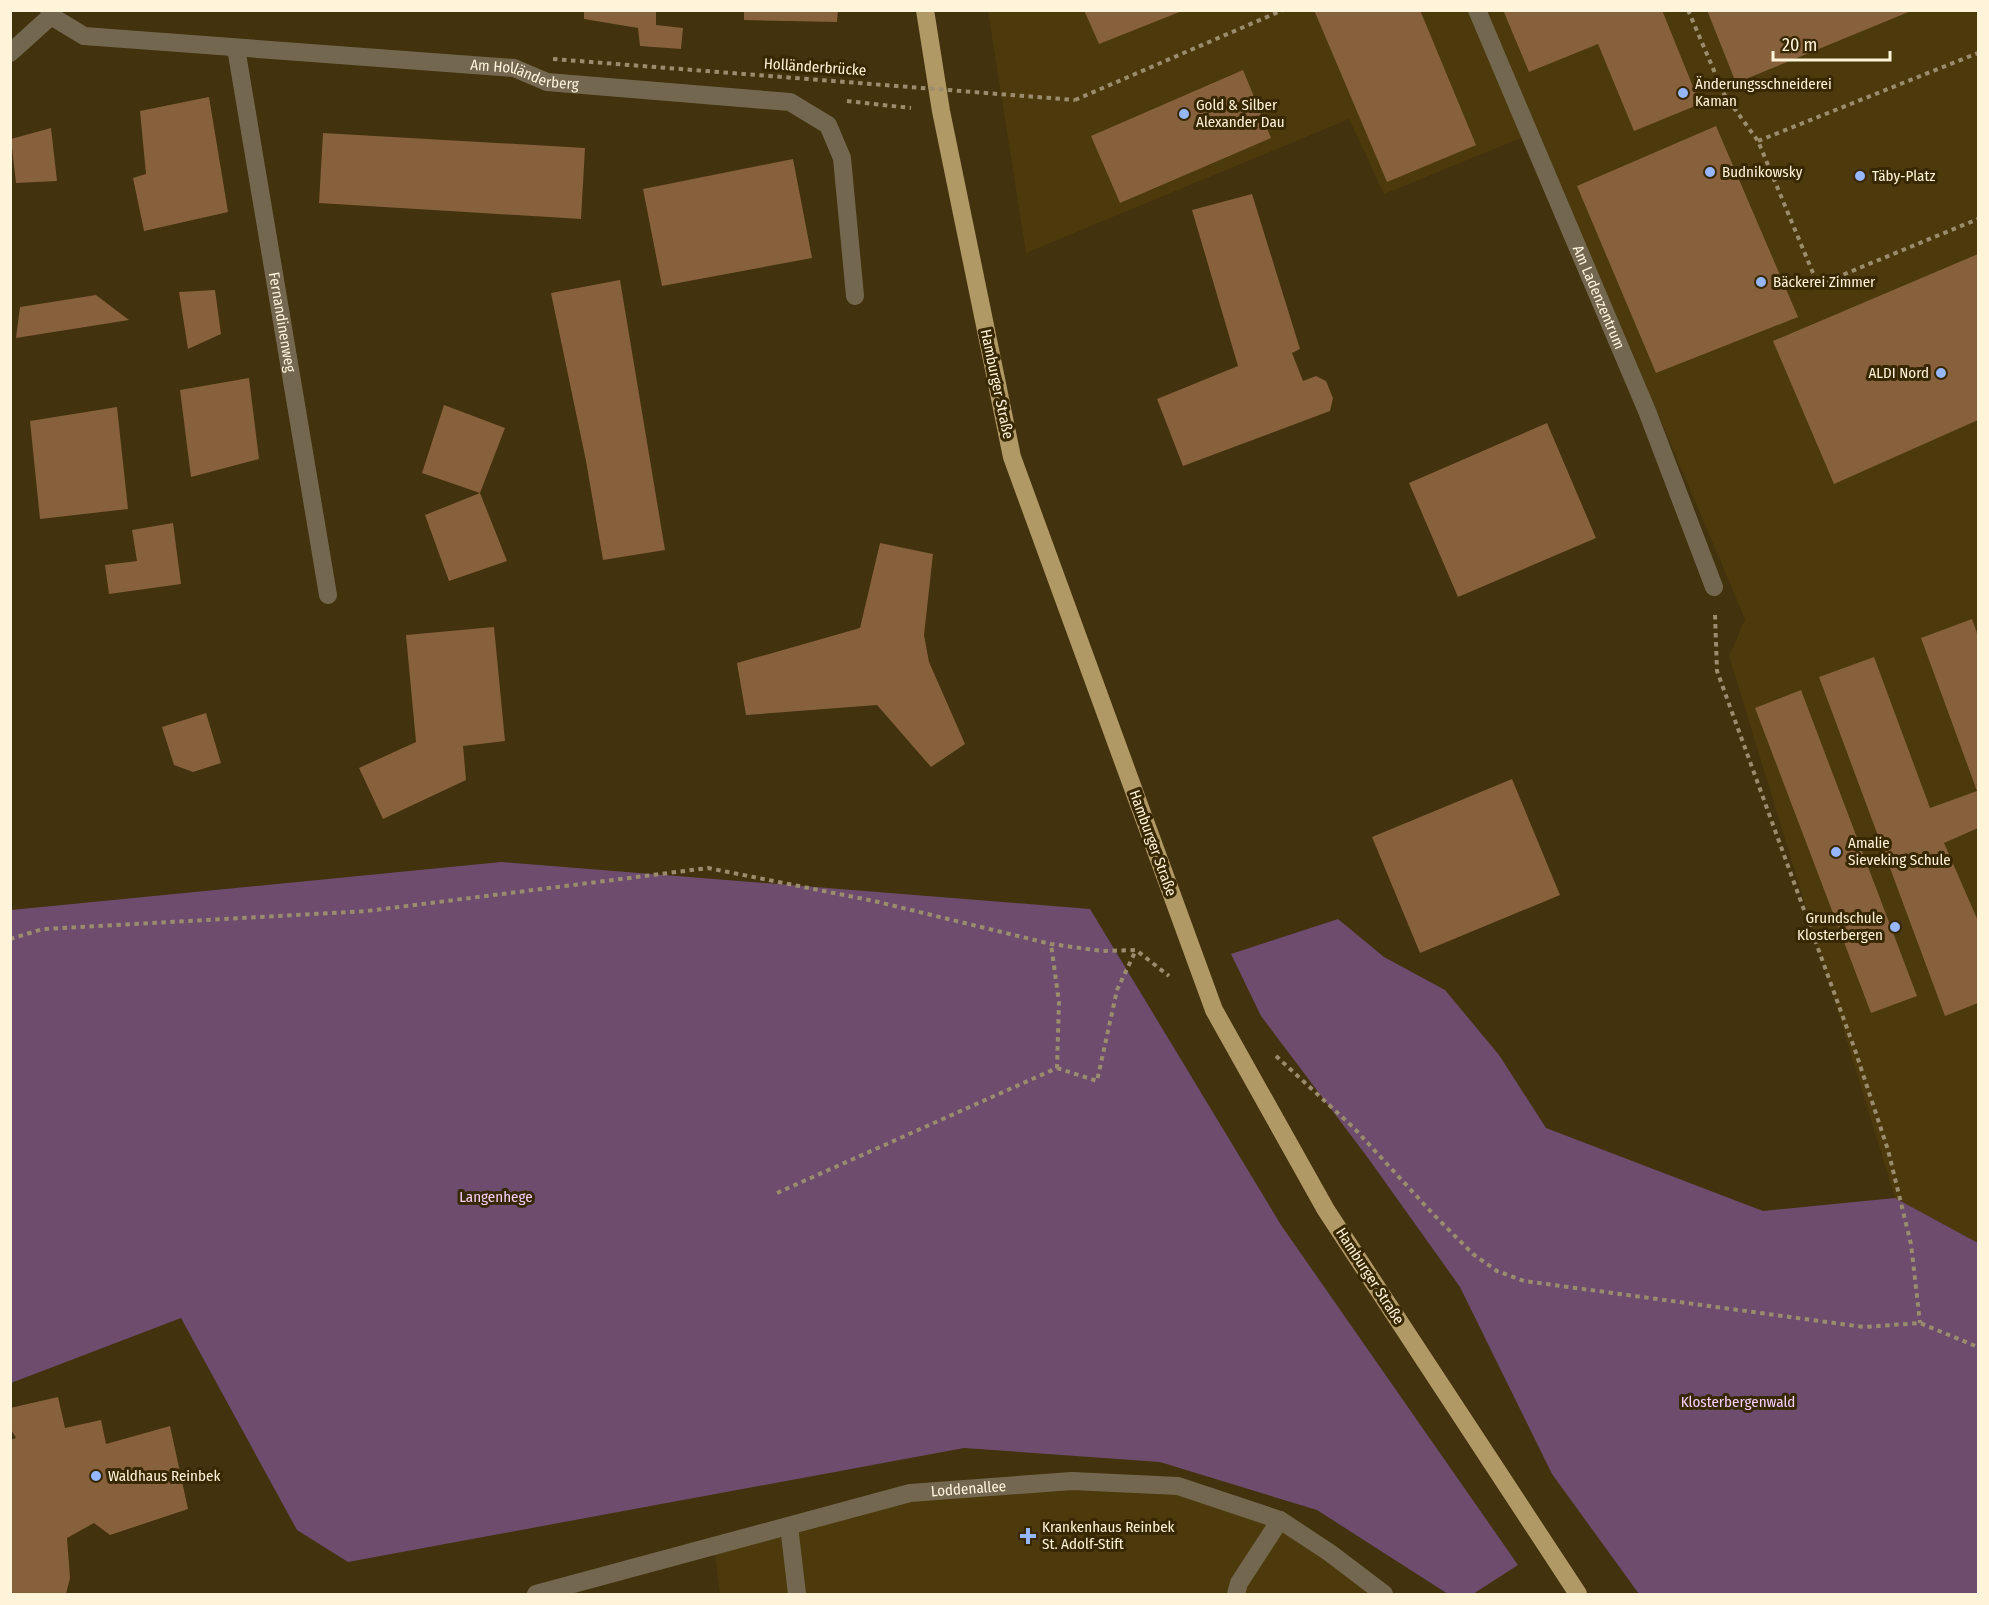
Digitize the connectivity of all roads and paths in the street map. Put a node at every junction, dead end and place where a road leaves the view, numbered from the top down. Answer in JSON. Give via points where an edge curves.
{"nodes":[{"id":1,"x":925,"y":10,"type":"edge"},
{"id":2,"x":1283,"y":10,"type":"edge"},
{"id":3,"x":1477,"y":10,"type":"edge"},
{"id":4,"x":1688,"y":10,"type":"edge"},
{"id":5,"x":50,"y":13,"type":"edge"},
{"id":6,"x":236,"y":48,"type":"junction"},
{"id":7,"x":10,"y":53,"type":"edge"},
{"id":8,"x":1978,"y":53,"type":"edge"},
{"id":9,"x":553,"y":59,"type":"dead end"},
{"id":10,"x":847,"y":101,"type":"dead end"},
{"id":11,"x":941,"y":111,"type":"junction"},
{"id":12,"x":1758,"y":141,"type":"junction"},
{"id":13,"x":1978,"y":219,"type":"edge"},
{"id":14,"x":855,"y":296,"type":"dead end"},
{"id":15,"x":1714,"y":587,"type":"joint"},
{"id":16,"x":327,"y":596,"type":"dead end"},
{"id":17,"x":10,"y":939,"type":"edge"},
{"id":18,"x":1051,"y":944,"type":"junction"},
{"id":19,"x":1136,"y":950,"type":"junction"},
{"id":20,"x":1171,"y":977,"type":"dead end"},
{"id":21,"x":1272,"y":1053,"type":"dead end"},
{"id":22,"x":1056,"y":1068,"type":"junction"},
{"id":23,"x":777,"y":1193,"type":"dead end"},
{"id":24,"x":1920,"y":1323,"type":"junction"},
{"id":25,"x":1978,"y":1347,"type":"edge"},
{"id":26,"x":1280,"y":1520,"type":"junction"},
{"id":27,"x":789,"y":1526,"type":"junction"},
{"id":28,"x":536,"y":1594,"type":"edge"},
{"id":29,"x":797,"y":1594,"type":"edge"},
{"id":30,"x":1236,"y":1594,"type":"edge"},
{"id":31,"x":1384,"y":1594,"type":"edge"},
{"id":32,"x":1578,"y":1594,"type":"edge"}],
"edges":[{"from":1,"to":11,"type":"main road","name":"Hamburger Straße"},
{"from":2,"to":9,"type":"path","name":"Holländerbrücke","bridge":true,"via":[[1075,100]]},
{"from":3,"to":15,"type":"street","name":"Am Ladenzentrum","via":[[1647,411]]},
{"from":4,"to":12,"type":"path","via":[[1724,94]]},
{"from":5,"to":6,"type":"street","name":"Am Holländerberg","via":[[84,36]]},
{"from":5,"to":7,"type":"street"},
{"from":6,"to":14,"type":"street","name":"Am Holländerberg","via":[[514,68],[547,82],[790,102],[828,125],[842,159]]},
{"from":6,"to":16,"type":"street","name":"Fernandinenweg"},
{"from":8,"to":12,"type":"path"},
{"from":10,"to":11,"type":"path"},
{"from":11,"to":32,"type":"main road","name":"Hamburger Straße","via":[[1012,457],[1214,1010],[1326,1210]]},
{"from":12,"to":13,"type":"path","via":[[1818,285]]},
{"from":15,"to":24,"type":"path","via":[[1717,671],[1856,1050],[1888,1150],[1911,1244]]},
{"from":17,"to":18,"type":"path","via":[[44,929],[367,911],[708,868],[874,901]]},
{"from":18,"to":19,"type":"path","via":[[1102,951]]},
{"from":18,"to":22,"type":"path","via":[[1059,1002]]},
{"from":19,"to":20,"type":"path"},
{"from":19,"to":22,"type":"path","via":[[1117,990],[1097,1081]]},
{"from":21,"to":24,"type":"path","via":[[1353,1127],[1473,1254],[1497,1271],[1524,1281],[1864,1327]]},
{"from":22,"to":23,"type":"path"},
{"from":24,"to":25,"type":"path"},
{"from":26,"to":27,"type":"street","name":"Loddenallee","via":[[1178,1486],[1072,1480],[910,1493]]},
{"from":26,"to":30,"type":"street","via":[[1239,1582]]},
{"from":26,"to":31,"type":"street","name":"Loddenallee"},
{"from":27,"to":28,"type":"street","name":"Loddenallee"},
{"from":27,"to":29,"type":"street"}]}
